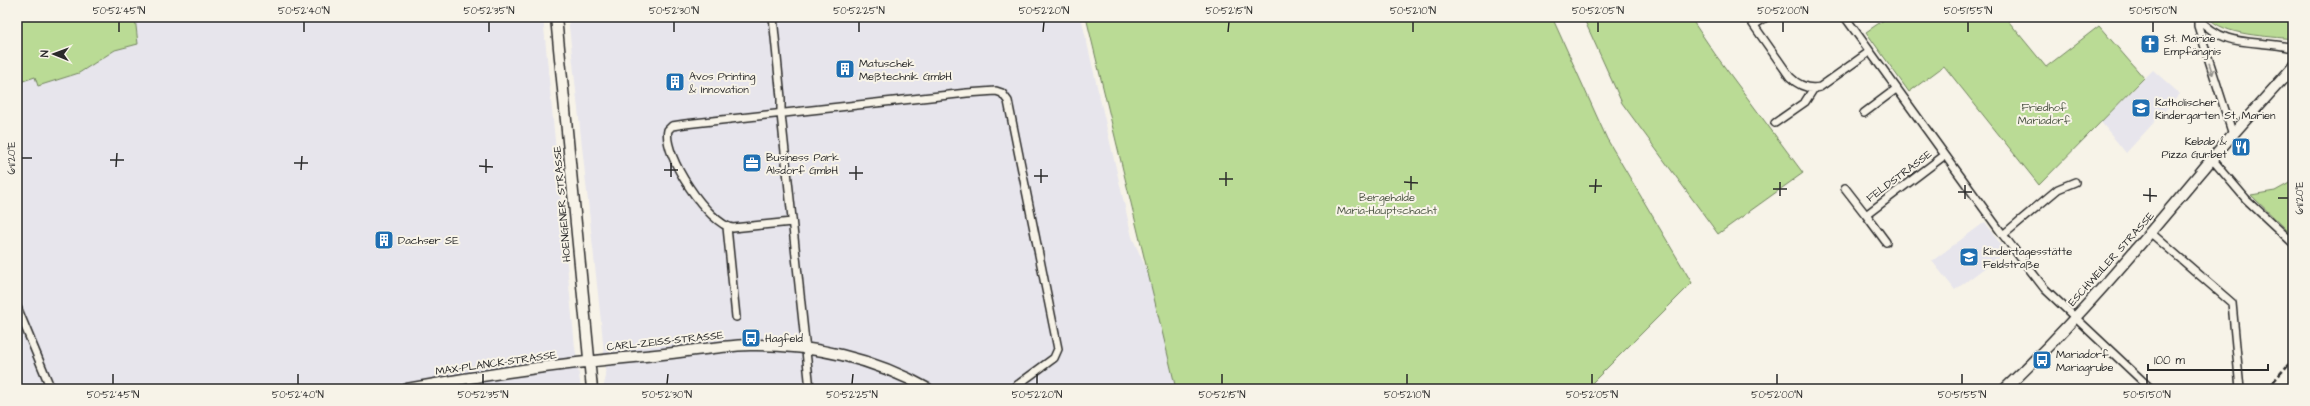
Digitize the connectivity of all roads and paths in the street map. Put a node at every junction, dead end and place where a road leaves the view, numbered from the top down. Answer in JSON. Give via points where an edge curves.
{"nodes":[{"id":1,"x":556,"y":17,"type":"edge"},
{"id":2,"x":773,"y":17,"type":"edge"},
{"id":3,"x":1748,"y":17,"type":"edge"},
{"id":4,"x":1766,"y":17,"type":"edge"},
{"id":5,"x":1845,"y":17,"type":"edge"},
{"id":6,"x":2198,"y":18,"type":"edge"},
{"id":7,"x":1754,"y":25,"type":"junction"},
{"id":8,"x":2293,"y":48,"type":"edge"},
{"id":9,"x":1869,"y":52,"type":"junction"},
{"id":10,"x":2293,"y":67,"type":"edge"},
{"id":11,"x":1814,"y":88,"type":"junction"},
{"id":12,"x":1896,"y":89,"type":"junction"},
{"id":13,"x":1864,"y":113,"type":"dead end"},
{"id":14,"x":781,"y":114,"type":"junction"},
{"id":15,"x":1775,"y":123,"type":"dead end"},
{"id":16,"x":2233,"y":136,"type":"junction"},
{"id":17,"x":1945,"y":155,"type":"junction"},
{"id":18,"x":2212,"y":159,"type":"junction"},
{"id":19,"x":2075,"y":182,"type":"dead end"},
{"id":20,"x":1845,"y":188,"type":"dead end"},
{"id":21,"x":1866,"y":215,"type":"junction"},
{"id":22,"x":792,"y":222,"type":"junction"},
{"id":23,"x":727,"y":227,"type":"junction"},
{"id":24,"x":2151,"y":233,"type":"junction"},
{"id":25,"x":2003,"y":235,"type":"junction"},
{"id":26,"x":1886,"y":242,"type":"dead end"},
{"id":27,"x":2293,"y":243,"type":"edge"},
{"id":28,"x":17,"y":307,"type":"edge"},
{"id":29,"x":736,"y":317,"type":"dead end"},
{"id":30,"x":2076,"y":317,"type":"junction"},
{"id":31,"x":806,"y":348,"type":"junction"},
{"id":32,"x":588,"y":361,"type":"junction"},
{"id":33,"x":52,"y":389,"type":"edge"},
{"id":34,"x":407,"y":389,"type":"edge"},
{"id":35,"x":592,"y":389,"type":"edge"},
{"id":36,"x":810,"y":389,"type":"edge"},
{"id":37,"x":928,"y":389,"type":"edge"},
{"id":38,"x":1012,"y":389,"type":"edge"},
{"id":39,"x":2005,"y":389,"type":"edge"},
{"id":40,"x":2151,"y":389,"type":"edge"},
{"id":41,"x":2240,"y":389,"type":"edge"}],
"edges":[{"from":1,"to":32,"type":"street","name":"HOENGENER STRASSE"},
{"from":2,"to":14,"type":"street"},
{"from":3,"to":7,"type":"street"},
{"from":4,"to":7,"type":"street"},
{"from":5,"to":9,"type":"street","name":"FELDSTRASSE"},
{"from":6,"to":8,"type":"street","via":[[2208,28],[2229,39]]},
{"from":6,"to":16,"type":"street","one_way":true,"via":[[2198,26]]},
{"from":7,"to":11,"type":"street","via":[[1796,84]]},
{"from":9,"to":11,"type":"street","via":[[1820,87]]},
{"from":9,"to":12,"type":"street","name":"FELDSTRASSE"},
{"from":10,"to":16,"type":"street","name":"ESCHWEILER STRASSE"},
{"from":11,"to":15,"type":"street","via":[[1805,102]]},
{"from":12,"to":13,"type":"street"},
{"from":12,"to":17,"type":"street","name":"FELDSTRASSE"},
{"from":14,"to":22,"type":"street"},
{"from":14,"to":23,"type":"street","via":[[685,124],[672,126],[668,130],[668,142],[679,173],[697,198]]},
{"from":14,"to":38,"type":"street","via":[[967,93],[1002,93],[1009,108],[1058,349],[1054,358]]},
{"from":16,"to":18,"type":"street","name":"ESCHWEILER STRASSE"},
{"from":17,"to":21,"type":"street","name":"FELDSTRASSE"},
{"from":17,"to":25,"type":"street","name":"FELDSTRASSE"},
{"from":18,"to":24,"type":"street","name":"ESCHWEILER STRASSE"},
{"from":18,"to":27,"type":"street","via":[[2246,199]]},
{"from":19,"to":25,"type":"street","via":[[2058,189]]},
{"from":20,"to":21,"type":"street","name":"FELDSTRASSE"},
{"from":21,"to":26,"type":"street","name":"FELDSTRASSE"},
{"from":22,"to":23,"type":"street"},
{"from":22,"to":31,"type":"street"},
{"from":23,"to":29,"type":"street"},
{"from":24,"to":30,"type":"street","name":"ESCHWEILER STRASSE"},
{"from":24,"to":41,"type":"street","via":[[2232,303]]},
{"from":25,"to":30,"type":"street","name":"FELDSTRASSE","via":[[2045,289]]},
{"from":28,"to":33,"type":"street"},
{"from":30,"to":39,"type":"street","name":"ESCHWEILER STRASSE"},
{"from":30,"to":40,"type":"street","name":"FELDSTRASSE"},
{"from":31,"to":32,"type":"street","name":"CARL-ZEISS-STRASSE","via":[[750,345]]},
{"from":31,"to":36,"type":"street"},
{"from":31,"to":37,"type":"street","name":"CARL-ZEISS-STRASSE","via":[[872,363]]},
{"from":32,"to":34,"type":"street","name":"MAX-PLANCK-STRASSE"},
{"from":32,"to":35,"type":"street","name":"HOENGENER STRASSE"}]}
